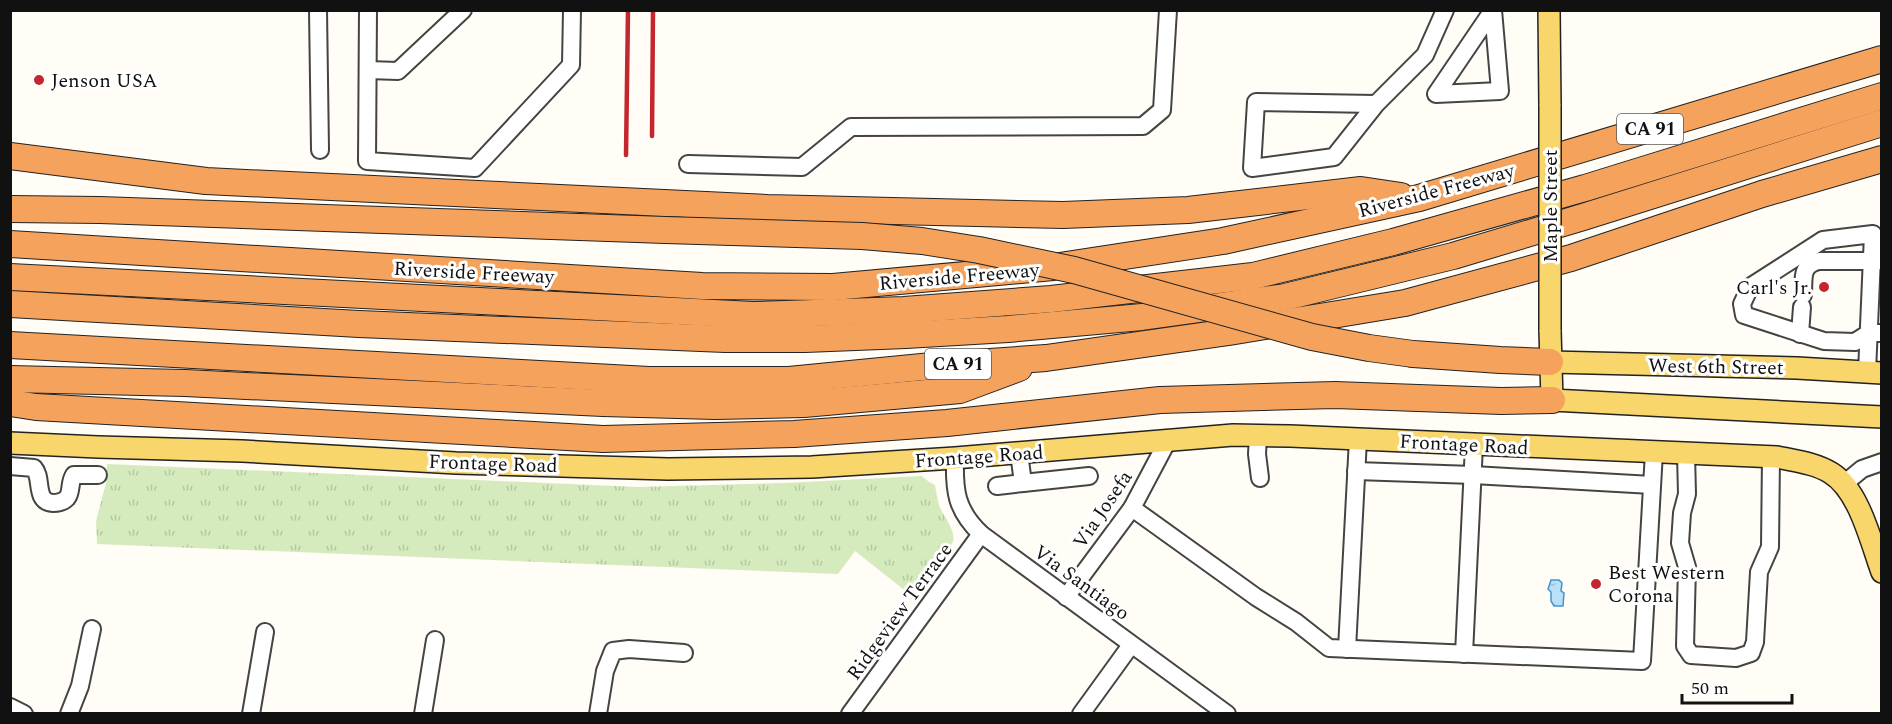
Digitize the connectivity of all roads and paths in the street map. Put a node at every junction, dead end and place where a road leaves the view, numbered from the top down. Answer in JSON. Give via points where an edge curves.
{"nodes":[{"id":1,"x":318,"y":10,"type":"edge"},
{"id":2,"x":368,"y":10,"type":"edge"},
{"id":3,"x":463,"y":10,"type":"edge"},
{"id":4,"x":572,"y":10,"type":"edge"},
{"id":5,"x":1167,"y":10,"type":"edge"},
{"id":6,"x":1444,"y":10,"type":"edge"},
{"id":7,"x":1493,"y":10,"type":"edge"},
{"id":8,"x":1549,"y":10,"type":"edge"},
{"id":9,"x":1881,"y":59,"type":"edge"},
{"id":10,"x":368,"y":70,"type":"junction"},
{"id":11,"x":1881,"y":96,"type":"edge"},
{"id":12,"x":1376,"y":104,"type":"junction"},
{"id":13,"x":1881,"y":123,"type":"edge"},
{"id":14,"x":320,"y":150,"type":"dead end"},
{"id":15,"x":10,"y":156,"type":"edge"},
{"id":16,"x":1881,"y":159,"type":"edge"},
{"id":17,"x":688,"y":164,"type":"dead end"},
{"id":18,"x":1419,"y":198,"type":"junction"},
{"id":19,"x":10,"y":209,"type":"edge"},
{"id":20,"x":10,"y":244,"type":"edge"},
{"id":21,"x":1877,"y":261,"type":"edge"},
{"id":22,"x":10,"y":277,"type":"edge"},
{"id":23,"x":10,"y":304,"type":"edge"},
{"id":24,"x":1875,"y":333,"type":"edge"},
{"id":25,"x":1800,"y":334,"type":"junction"},
{"id":26,"x":10,"y":345,"type":"edge"},
{"id":27,"x":1046,"y":358,"type":"junction"},
{"id":28,"x":1550,"y":362,"type":"junction"},
{"id":29,"x":1874,"y":372,"type":"edge"},
{"id":30,"x":10,"y":379,"type":"edge"},
{"id":31,"x":1552,"y":400,"type":"junction"},
{"id":32,"x":10,"y":403,"type":"edge"},
{"id":33,"x":1881,"y":417,"type":"edge"},
{"id":34,"x":1258,"y":435,"type":"junction"},
{"id":35,"x":1358,"y":439,"type":"junction"},
{"id":36,"x":1168,"y":440,"type":"junction"},
{"id":37,"x":10,"y":443,"type":"edge"},
{"id":38,"x":1474,"y":445,"type":"junction"},
{"id":39,"x":1654,"y":452,"type":"junction"},
{"id":40,"x":1019,"y":453,"type":"junction"},
{"id":41,"x":1686,"y":454,"type":"junction"},
{"id":42,"x":1771,"y":457,"type":"junction"},
{"id":43,"x":955,"y":458,"type":"junction"},
{"id":44,"x":1881,"y":462,"type":"edge"},
{"id":45,"x":10,"y":466,"type":"edge"},
{"id":46,"x":1356,"y":471,"type":"junction"},
{"id":47,"x":98,"y":475,"type":"dead end"},
{"id":48,"x":1473,"y":475,"type":"junction"},
{"id":49,"x":1089,"y":476,"type":"dead end"},
{"id":50,"x":1260,"y":478,"type":"dead end"},
{"id":51,"x":1023,"y":483,"type":"junction"},
{"id":52,"x":1845,"y":483,"type":"junction"},
{"id":53,"x":1652,"y":485,"type":"junction"},
{"id":54,"x":997,"y":486,"type":"dead end"},
{"id":55,"x":1132,"y":508,"type":"junction"},
{"id":56,"x":981,"y":534,"type":"junction"},
{"id":57,"x":1881,"y":572,"type":"edge"},
{"id":58,"x":1066,"y":597,"type":"junction"},
{"id":59,"x":92,"y":629,"type":"dead end"},
{"id":60,"x":266,"y":632,"type":"dead end"},
{"id":61,"x":435,"y":640,"type":"dead end"},
{"id":62,"x":1131,"y":645,"type":"junction"},
{"id":63,"x":1347,"y":649,"type":"junction"},
{"id":64,"x":684,"y":653,"type":"dead end"},
{"id":65,"x":1464,"y":654,"type":"junction"},
{"id":66,"x":10,"y":707,"type":"edge"},
{"id":67,"x":24,"y":714,"type":"edge"},
{"id":68,"x":69,"y":714,"type":"edge"},
{"id":69,"x":251,"y":714,"type":"edge"},
{"id":70,"x":423,"y":714,"type":"edge"},
{"id":71,"x":598,"y":714,"type":"edge"},
{"id":72,"x":850,"y":714,"type":"edge"},
{"id":73,"x":1081,"y":714,"type":"edge"},
{"id":74,"x":1227,"y":714,"type":"edge"}],
"edges":[{"from":1,"to":14,"type":"street"},
{"from":2,"to":10,"type":"street"},
{"from":3,"to":10,"type":"street","via":[[398,71]]},
{"from":4,"to":10,"type":"street","via":[[571,65],[475,168],[367,161]]},
{"from":5,"to":17,"type":"street","via":[[1162,110],[1143,126],[851,127],[802,167]]},
{"from":6,"to":12,"type":"street","via":[[1425,55]]},
{"from":7,"to":7,"type":"street","via":[[1500,91],[1437,94]]},
{"from":8,"to":28,"type":"main road","name":"Maple Street","bridge":true},
{"from":9,"to":18,"type":"highway","name":"Riverside Freeway","number":"CA 91"},
{"from":11,"to":22,"type":"highway","via":[[1585,188],[1393,242],[1253,276],[1051,299],[904,310],[753,315]]},
{"from":12,"to":12,"type":"street","via":[[1256,102],[1252,168],[1334,157]]},
{"from":13,"to":23,"type":"highway","via":[[1453,256],[1285,297],[1142,317],[906,335],[725,339]]},
{"from":15,"to":18,"type":"highway","via":[[206,181],[766,208],[1063,215],[1188,210],[1360,190]]},
{"from":16,"to":27,"type":"highway","number":"CA 91","via":[[1571,258],[1405,303]]},
{"from":18,"to":20,"type":"highway","name":"Riverside Freeway","number":"CA 91","via":[[1223,241],[1064,265],[833,287],[702,286]]},
{"from":19,"to":28,"type":"highway","bridge":true,"via":[[862,236],[979,250],[1074,270],[1312,337],[1369,348]]},
{"from":21,"to":24,"type":"street"},
{"from":21,"to":25,"type":"street","via":[[1819,261],[1808,265],[1804,272]]},
{"from":21,"to":25,"type":"street","via":[[1873,234],[1823,240],[1750,287],[1742,304],[1744,315]]},
{"from":24,"to":25,"type":"street","via":[[1855,342],[1824,341]]},
{"from":24,"to":29,"type":"street"},
{"from":26,"to":27,"type":"highway","number":"CA 91","via":[[649,380],[789,380]]},
{"from":27,"to":30,"type":"highway","via":[[960,390],[804,404],[716,406]]},
{"from":28,"to":29,"type":"main road","name":"West 6th Street"},
{"from":28,"to":31,"type":"main road","name":"Maple Street"},
{"from":31,"to":32,"type":"highway","via":[[1335,395],[1170,400],[794,434],[603,439]]},
{"from":31,"to":33,"type":"main road","name":"West 6th Street"},
{"from":34,"to":35,"type":"main road","name":"Frontage Road"},
{"from":34,"to":36,"type":"main road","name":"Frontage Road"},
{"from":34,"to":50,"type":"street"},
{"from":35,"to":38,"type":"main road","name":"Frontage Road"},
{"from":35,"to":46,"type":"street"},
{"from":36,"to":40,"type":"main road","name":"Frontage Road"},
{"from":36,"to":55,"type":"street","name":"Via Josefa"},
{"from":37,"to":43,"type":"main road","name":"Frontage Road","via":[[668,469]]},
{"from":38,"to":39,"type":"main road","name":"Frontage Road"},
{"from":38,"to":48,"type":"street"},
{"from":39,"to":41,"type":"main road","name":"Frontage Road"},
{"from":39,"to":53,"type":"street"},
{"from":40,"to":43,"type":"main road","name":"Frontage Road"},
{"from":40,"to":51,"type":"street"},
{"from":41,"to":42,"type":"main road","name":"Frontage Road"},
{"from":41,"to":42,"type":"street","via":[[1687,494],[1680,543],[1687,567],[1685,646],[1691,655],[1736,658],[1751,653],[1755,642],[1759,572],[1770,547]]},
{"from":42,"to":52,"type":"main road","name":"Frontage Road","via":[[1807,463]]},
{"from":43,"to":56,"type":"street","name":"Via Santiago","via":[[957,498],[969,522]]},
{"from":44,"to":52,"type":"street","via":[[1862,469]]},
{"from":45,"to":47,"type":"street","via":[[34,468],[39,474],[40,493],[52,503],[68,497],[74,475]]},
{"from":46,"to":48,"type":"street"},
{"from":46,"to":63,"type":"street"},
{"from":48,"to":53,"type":"street"},
{"from":48,"to":65,"type":"street"},
{"from":49,"to":51,"type":"street"},
{"from":51,"to":54,"type":"street"},
{"from":52,"to":57,"type":"main road","via":[[1864,521]]},
{"from":53,"to":65,"type":"street","via":[[1642,661]]},
{"from":55,"to":58,"type":"street","name":"Via Josefa"},
{"from":55,"to":63,"type":"street","via":[[1329,648]]},
{"from":56,"to":58,"type":"street","name":"Via Santiago"},
{"from":56,"to":72,"type":"street","name":"Ridgeview Terrace"},
{"from":58,"to":62,"type":"street","name":"Via Santiago"},
{"from":59,"to":68,"type":"street","via":[[80,686]]},
{"from":60,"to":69,"type":"street"},
{"from":61,"to":70,"type":"street"},
{"from":62,"to":73,"type":"street"},
{"from":62,"to":74,"type":"street","name":"Via Santiago"},
{"from":63,"to":65,"type":"street"},
{"from":64,"to":71,"type":"street","via":[[612,651]]},
{"from":66,"to":67,"type":"street"}]}
